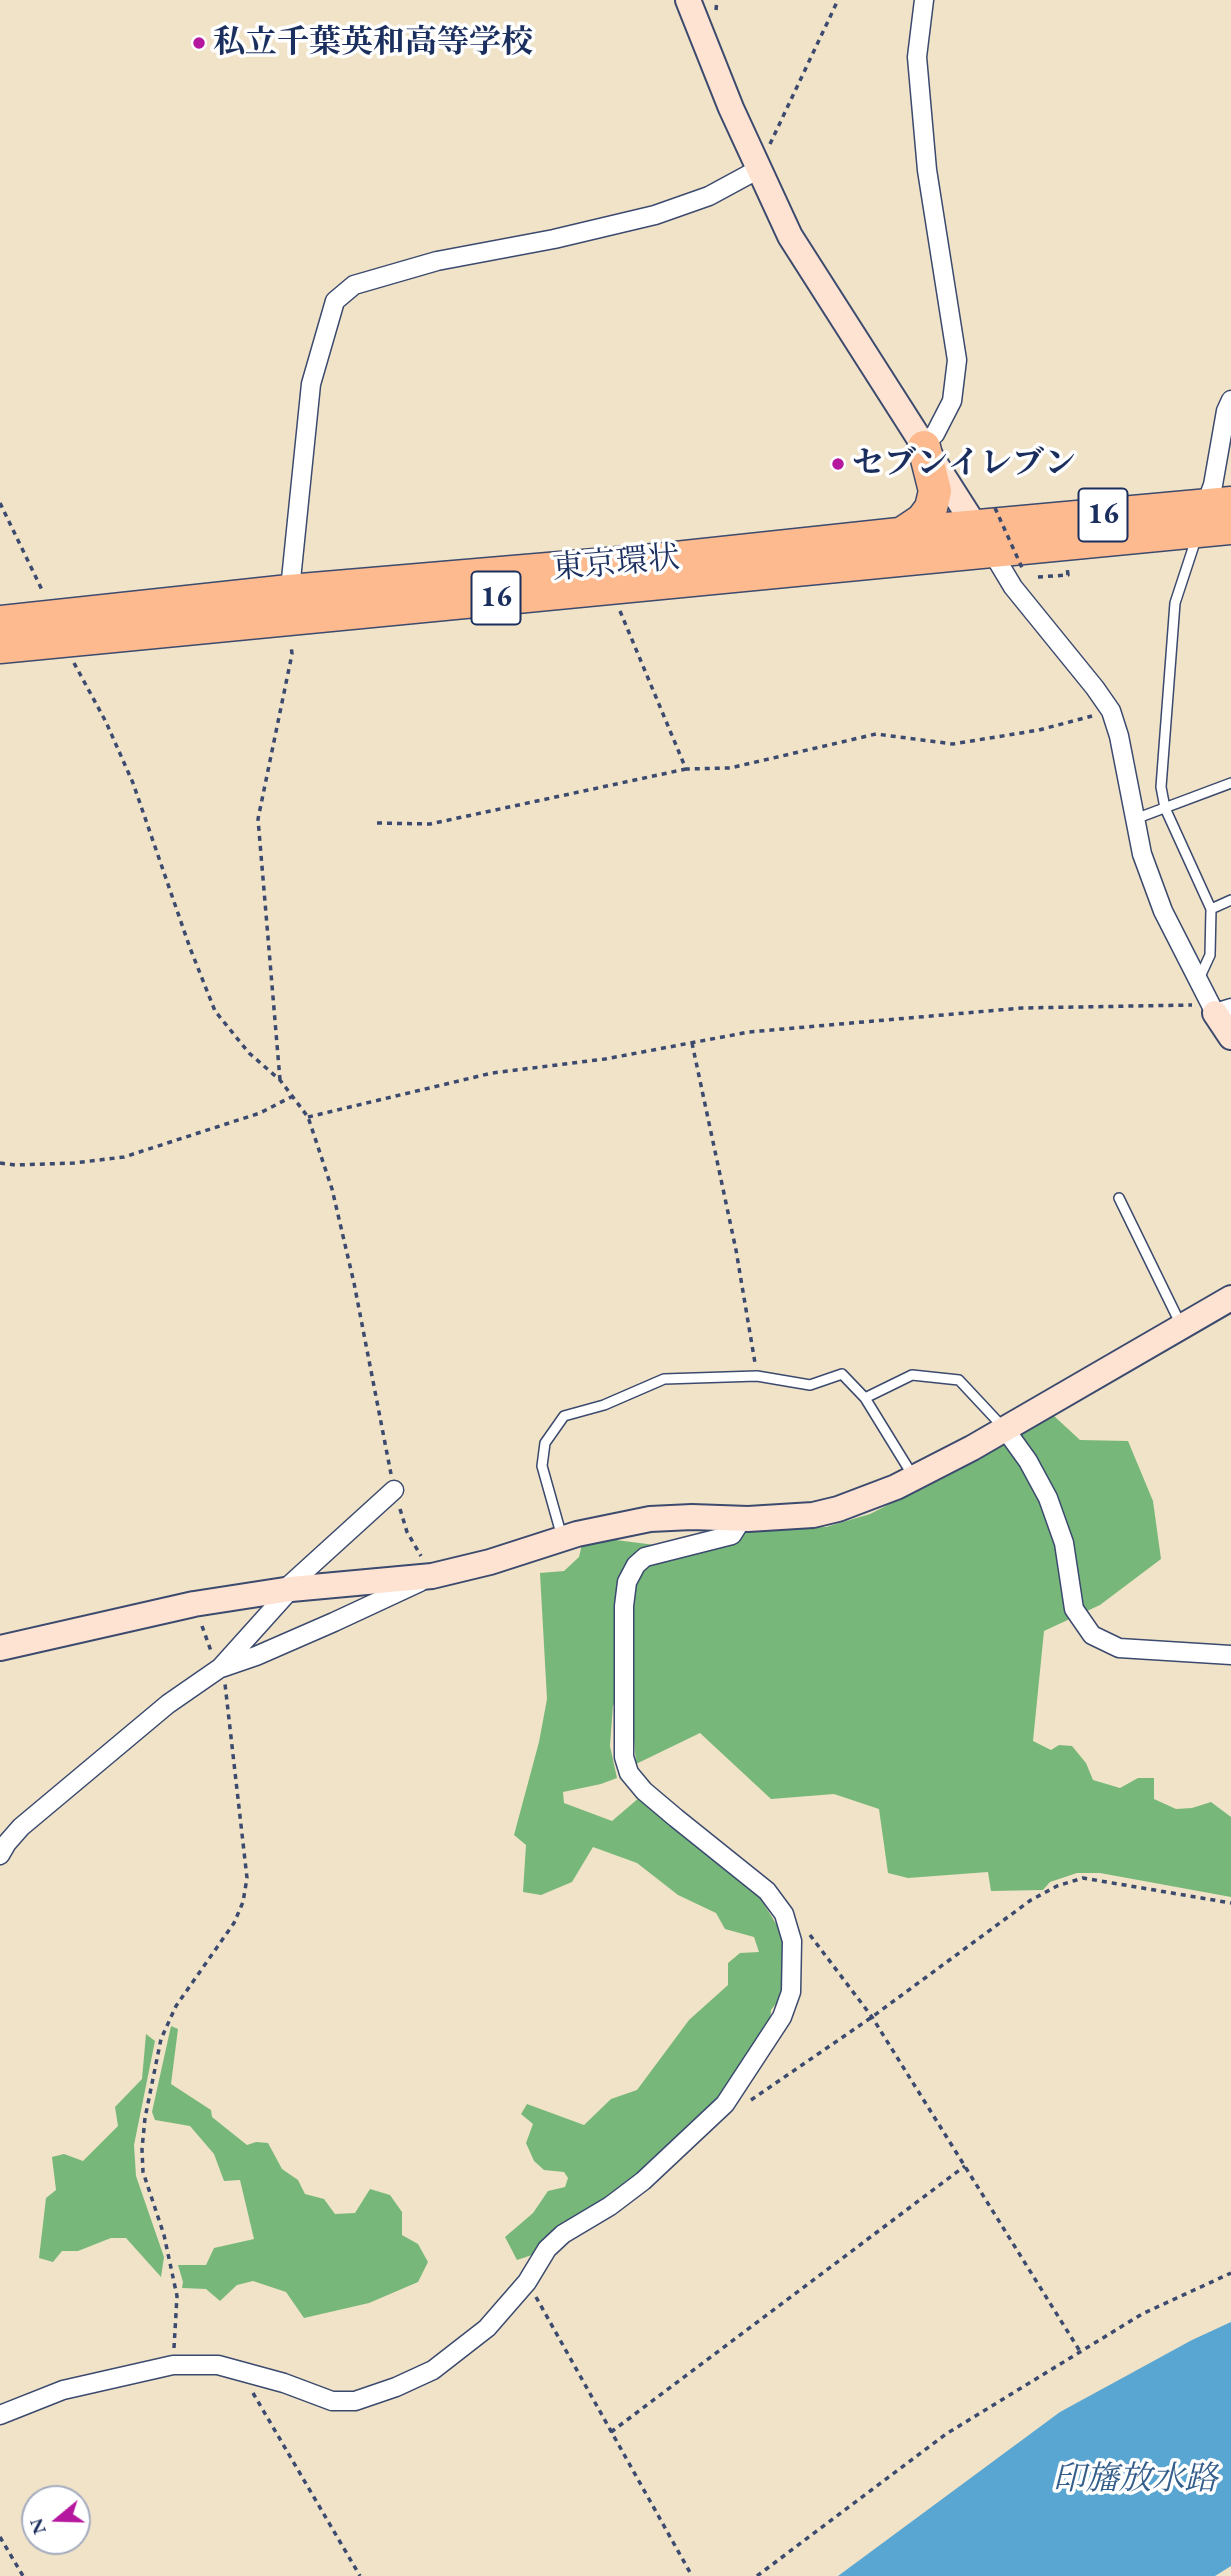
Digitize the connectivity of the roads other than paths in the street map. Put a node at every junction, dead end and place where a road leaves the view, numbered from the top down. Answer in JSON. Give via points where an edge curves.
{"nodes":[{"id":1,"x":688,"y":0,"type":"edge"},
{"id":2,"x":924,"y":0,"type":"edge"},
{"id":3,"x":757,"y":170,"type":"junction"},
{"id":4,"x":1231,"y":400,"type":"edge"},
{"id":5,"x":923,"y":445,"type":"junction"},
{"id":6,"x":1211,"y":513,"type":"edge"},
{"id":7,"x":1231,"y":528,"type":"edge"},
{"id":8,"x":987,"y":529,"type":"junction"},
{"id":9,"x":901,"y":534,"type":"junction"},
{"id":10,"x":289,"y":605,"type":"junction"},
{"id":11,"x":0,"y":622,"type":"edge"},
{"id":12,"x":56,"y":629,"type":"junction"},
{"id":13,"x":0,"y":647,"type":"edge"},
{"id":14,"x":1231,"y":783,"type":"edge"},
{"id":15,"x":1166,"y":808,"type":"junction"},
{"id":16,"x":1135,"y":819,"type":"junction"},
{"id":17,"x":1231,"y":900,"type":"edge"},
{"id":18,"x":1211,"y":909,"type":"junction"},
{"id":19,"x":1198,"y":982,"type":"junction"},
{"id":20,"x":1218,"y":1007,"type":"edge"},
{"id":21,"x":1231,"y":1037,"type":"edge"},
{"id":22,"x":1119,"y":1198,"type":"dead end"},
{"id":23,"x":1231,"y":1298,"type":"edge"},
{"id":24,"x":1182,"y":1327,"type":"junction"},
{"id":25,"x":865,"y":1398,"type":"junction"},
{"id":26,"x":1005,"y":1429,"type":"junction"},
{"id":27,"x":914,"y":1478,"type":"junction"},
{"id":28,"x":394,"y":1490,"type":"road end"},
{"id":29,"x":742,"y":1519,"type":"junction"},
{"id":30,"x":563,"y":1539,"type":"junction"},
{"id":31,"x":432,"y":1576,"type":"junction"},
{"id":32,"x":287,"y":1590,"type":"junction"},
{"id":33,"x":0,"y":1648,"type":"edge"},
{"id":34,"x":1231,"y":1655,"type":"edge"},
{"id":35,"x":221,"y":1668,"type":"junction"},
{"id":36,"x":0,"y":1855,"type":"edge"},
{"id":37,"x":0,"y":2415,"type":"edge"}],
"edges":[{"from":1,"to":3,"type":"street"},
{"from":2,"to":5,"type":"street","via":[[917,57],[927,170],[957,360],[952,401],[935,434]]},
{"from":3,"to":5,"type":"street","via":[[790,236]]},
{"from":3,"to":10,"type":"street","via":[[709,196],[655,215],[437,261],[354,285],[335,301],[311,384]]},
{"from":4,"to":6,"type":"street"},
{"from":5,"to":8,"type":"street"},
{"from":5,"to":9,"type":"highway","via":[[935,491],[931,508]]},
{"from":6,"to":7,"type":"highway","name":"東京環状","number":"16"},
{"from":6,"to":8,"type":"highway","name":"東京環状","number":"16"},
{"from":6,"to":15,"type":"lane","via":[[1175,603],[1161,787]]},
{"from":8,"to":9,"type":"highway","name":"東京環状","number":"16"},
{"from":8,"to":10,"type":"highway","name":"東京環状","number":"16","via":[[610,587]]},
{"from":8,"to":16,"type":"street","via":[[1013,587],[1111,711]]},
{"from":9,"to":10,"type":"highway","name":"東京環状","number":"16"},
{"from":10,"to":12,"type":"highway","name":"東京環状","number":"16"},
{"from":11,"to":12,"type":"highway","name":"東京環状","number":"16"},
{"from":12,"to":13,"type":"highway","name":"東京環状","number":"16"},
{"from":14,"to":15,"type":"lane"},
{"from":15,"to":16,"type":"lane"},
{"from":15,"to":18,"type":"lane"},
{"from":16,"to":19,"type":"street","via":[[1151,880]]},
{"from":17,"to":18,"type":"lane"},
{"from":18,"to":19,"type":"lane","via":[[1210,955]]},
{"from":19,"to":20,"type":"street"},
{"from":20,"to":21,"type":"street"},
{"from":22,"to":24,"type":"lane"},
{"from":23,"to":24,"type":"street"},
{"from":24,"to":26,"type":"street"},
{"from":25,"to":26,"type":"lane","via":[[912,1375],[959,1380]]},
{"from":25,"to":27,"type":"lane"},
{"from":25,"to":30,"type":"lane","via":[[842,1374],[810,1385],[757,1376],[664,1379],[565,1416],[545,1443],[542,1466]]},
{"from":26,"to":27,"type":"street"},
{"from":26,"to":34,"type":"street","via":[[1048,1498],[1064,1543],[1074,1609],[1092,1635],[1119,1648]]},
{"from":27,"to":29,"type":"street","via":[[813,1515]]},
{"from":28,"to":32,"type":"street"},
{"from":29,"to":30,"type":"street","via":[[650,1519]]},
{"from":29,"to":37,"type":"street","via":[[732,1535],[645,1557],[627,1582],[624,1606],[624,1757],[629,1773],[644,1791],[767,1891],[784,1914],[792,1941],[790,1992],[782,2017],[725,2104],[643,2180],[563,2234],[487,2328],[433,2370],[355,2401],[332,2401],[245,2371],[218,2365],[173,2365],[63,2390]]},
{"from":30,"to":31,"type":"street"},
{"from":31,"to":32,"type":"street"},
{"from":31,"to":35,"type":"street"},
{"from":32,"to":33,"type":"street","via":[[194,1604]]},
{"from":32,"to":35,"type":"street"},
{"from":35,"to":36,"type":"street","via":[[168,1704],[21,1827]]}]}
